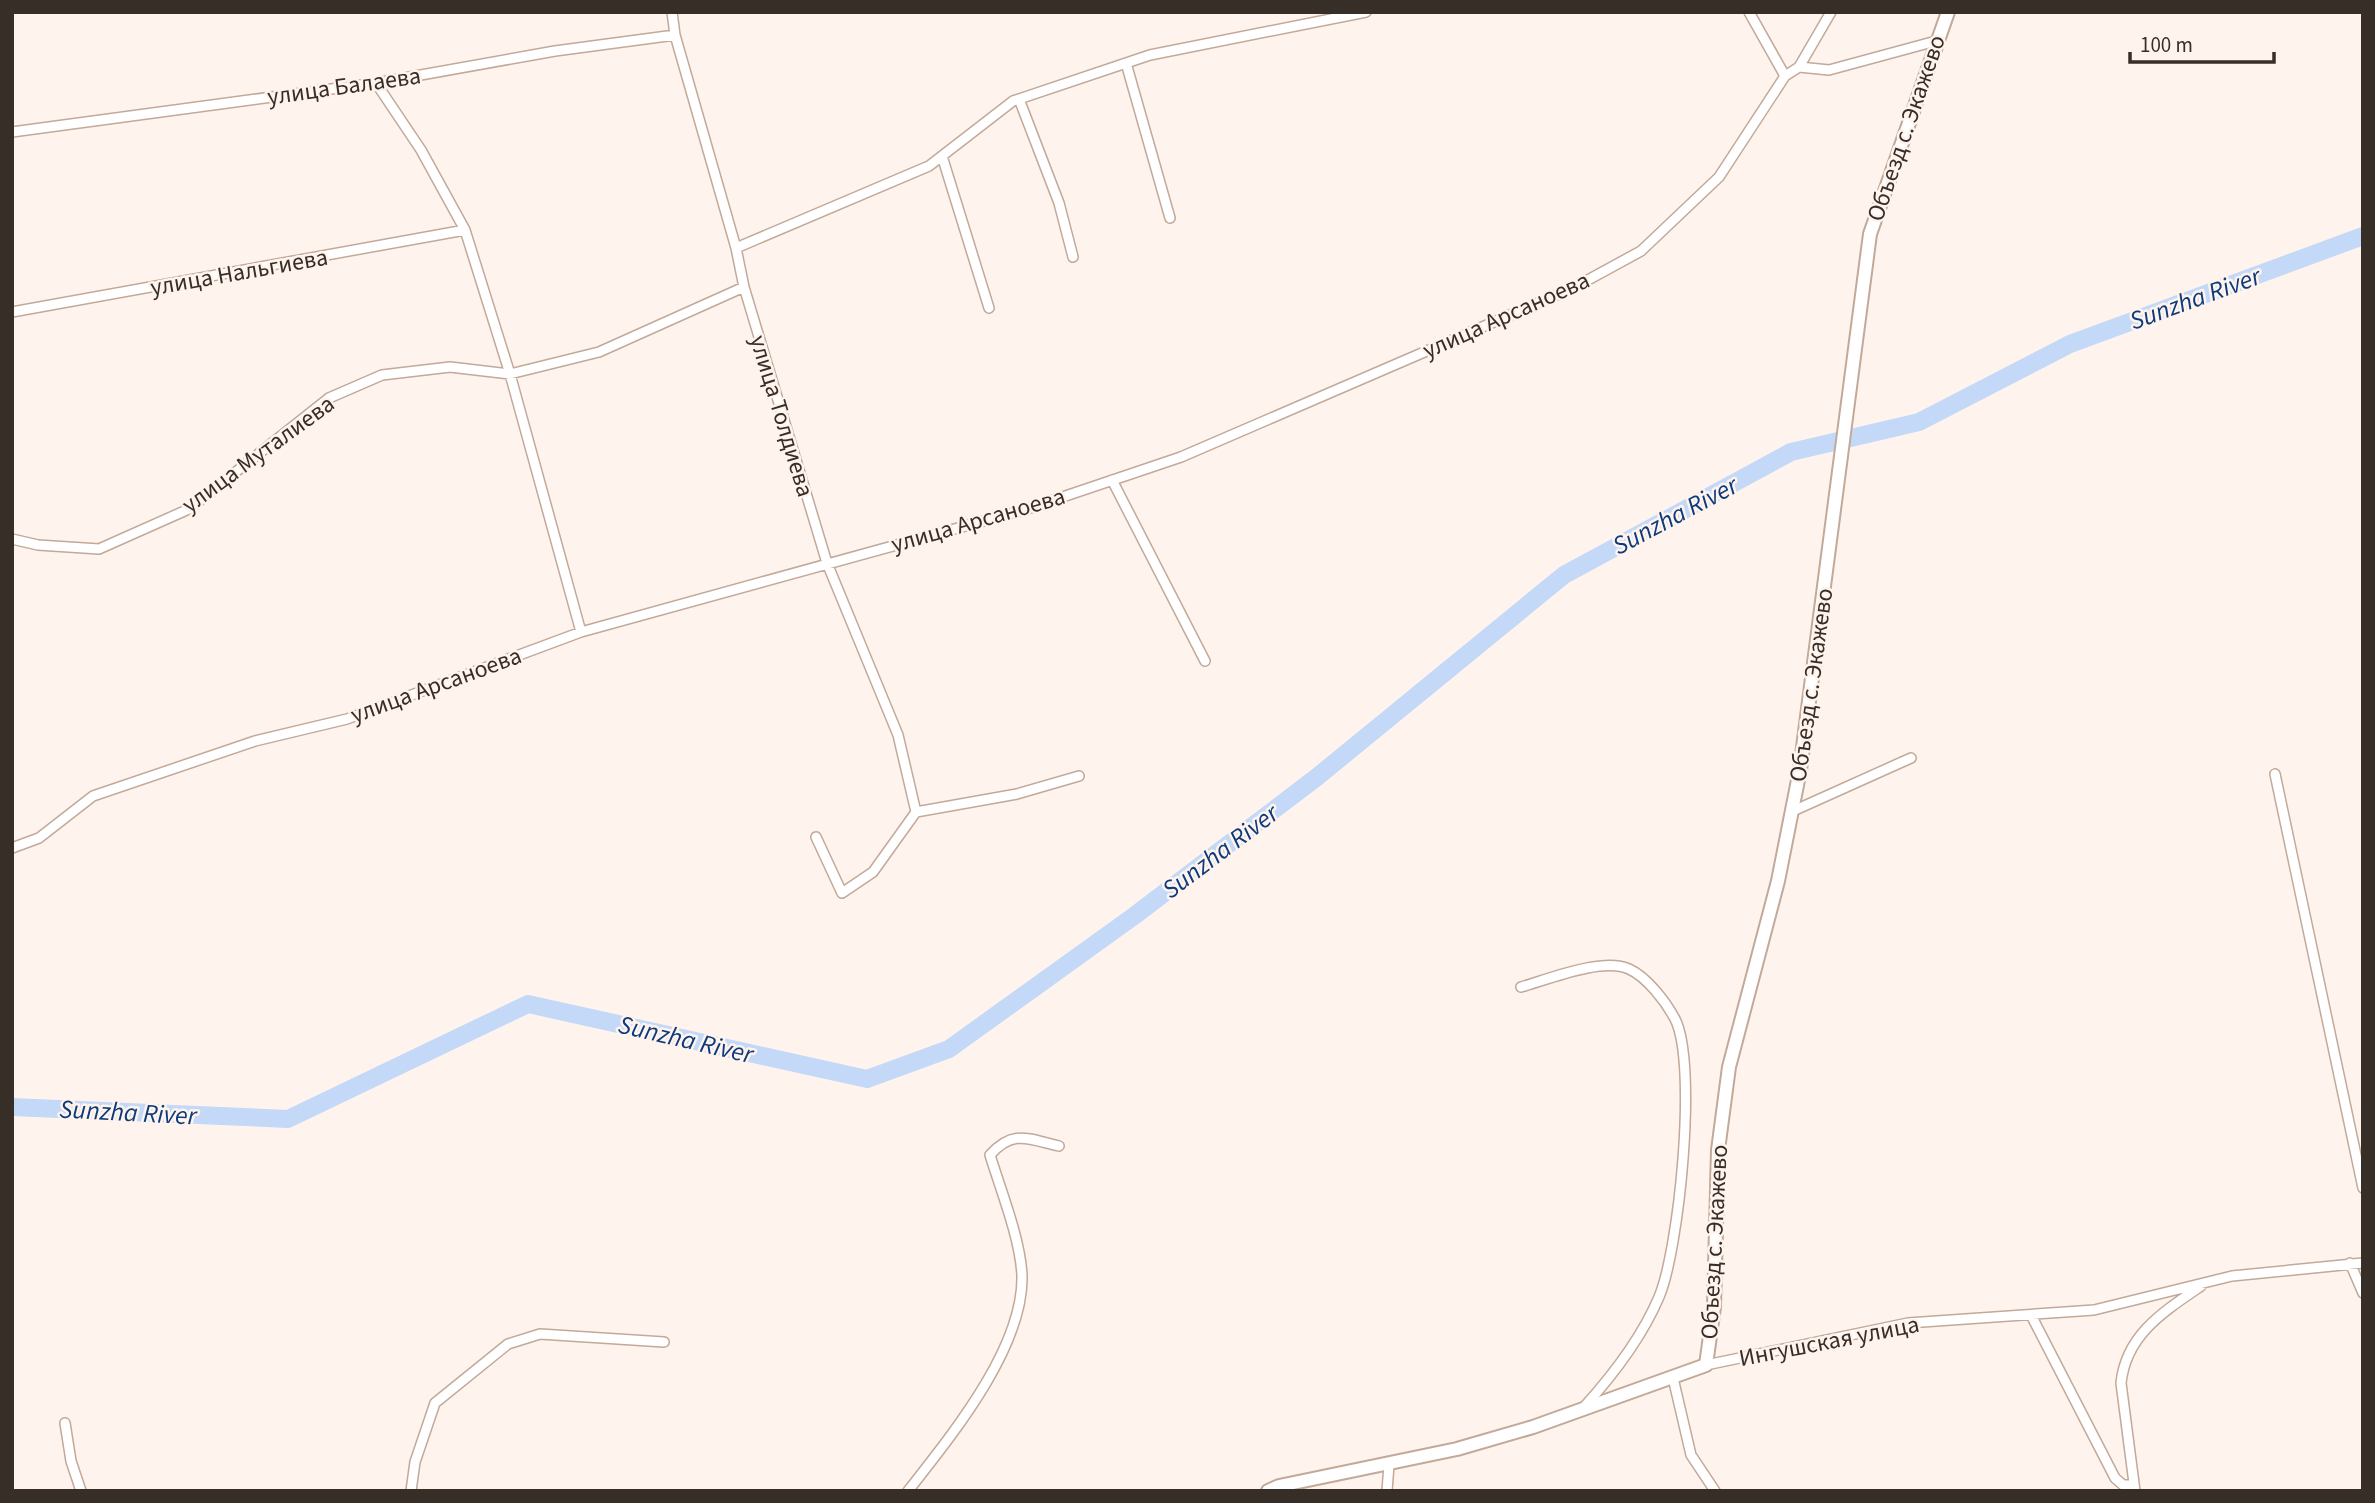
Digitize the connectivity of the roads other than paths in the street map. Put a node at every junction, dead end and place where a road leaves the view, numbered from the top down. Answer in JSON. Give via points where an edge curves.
{"nodes":[{"id":1,"x":672,"y":12,"type":"edge"},
{"id":2,"x":1366,"y":12,"type":"edge"},
{"id":3,"x":1749,"y":12,"type":"edge"},
{"id":4,"x":1831,"y":12,"type":"edge"},
{"id":5,"x":1948,"y":12,"type":"edge"},
{"id":6,"x":676,"y":35,"type":"junction"},
{"id":7,"x":1936,"y":41,"type":"junction"},
{"id":8,"x":1126,"y":63,"type":"junction"},
{"id":9,"x":1799,"y":67,"type":"junction"},
{"id":10,"x":1785,"y":76,"type":"junction"},
{"id":11,"x":376,"y":83,"type":"junction"},
{"id":12,"x":1019,"y":99,"type":"junction"},
{"id":13,"x":12,"y":132,"type":"edge"},
{"id":14,"x":942,"y":156,"type":"junction"},
{"id":15,"x":1170,"y":218,"type":"dead end"},
{"id":16,"x":465,"y":230,"type":"junction"},
{"id":17,"x":736,"y":248,"type":"junction"},
{"id":18,"x":1073,"y":257,"type":"dead end"},
{"id":19,"x":744,"y":288,"type":"junction"},
{"id":20,"x":989,"y":309,"type":"dead end"},
{"id":21,"x":12,"y":312,"type":"edge"},
{"id":22,"x":510,"y":374,"type":"junction"},
{"id":23,"x":1112,"y":480,"type":"junction"},
{"id":24,"x":12,"y":539,"type":"edge"},
{"id":25,"x":827,"y":563,"type":"junction"},
{"id":26,"x":581,"y":632,"type":"junction"},
{"id":27,"x":1205,"y":661,"type":"dead end"},
{"id":28,"x":1911,"y":758,"type":"dead end"},
{"id":29,"x":2275,"y":774,"type":"dead end"},
{"id":30,"x":1079,"y":776,"type":"dead end"},
{"id":31,"x":1793,"y":811,"type":"junction"},
{"id":32,"x":916,"y":813,"type":"junction"},
{"id":33,"x":816,"y":837,"type":"dead end"},
{"id":34,"x":12,"y":848,"type":"edge"},
{"id":35,"x":1521,"y":987,"type":"dead end"},
{"id":36,"x":1059,"y":1146,"type":"dead end"},
{"id":37,"x":2363,"y":1188,"type":"edge"},
{"id":38,"x":2350,"y":1263,"type":"junction"},
{"id":39,"x":2363,"y":1263,"type":"edge"},
{"id":40,"x":2207,"y":1282,"type":"junction"},
{"id":41,"x":2363,"y":1293,"type":"edge"},
{"id":42,"x":2032,"y":1315,"type":"junction"},
{"id":43,"x":664,"y":1342,"type":"dead end"},
{"id":44,"x":1706,"y":1364,"type":"junction"},
{"id":45,"x":1673,"y":1378,"type":"junction"},
{"id":46,"x":1581,"y":1410,"type":"junction"},
{"id":47,"x":65,"y":1423,"type":"dead end"},
{"id":48,"x":1389,"y":1465,"type":"junction"},
{"id":49,"x":2135,"y":1488,"type":"edge"},
{"id":50,"x":81,"y":1491,"type":"edge"},
{"id":51,"x":411,"y":1491,"type":"edge"},
{"id":52,"x":908,"y":1491,"type":"edge"},
{"id":53,"x":1268,"y":1491,"type":"edge"},
{"id":54,"x":1387,"y":1491,"type":"edge"},
{"id":55,"x":1715,"y":1491,"type":"edge"}],
"edges":[{"from":1,"to":6,"type":"street","name":"улица Толдиева"},
{"from":2,"to":8,"type":"street"},
{"from":3,"to":10,"type":"street"},
{"from":4,"to":9,"type":"street","name":"улица Арсаноева"},
{"from":5,"to":7,"type":"main road","name":"Объезд с. Экажево"},
{"from":6,"to":11,"type":"street","name":"улица Балаева"},
{"from":6,"to":17,"type":"street","name":"улица Толдиева"},
{"from":7,"to":9,"type":"street","via":[[1829,70]]},
{"from":7,"to":31,"type":"main road","name":"Объезд с. Экажево","via":[[1870,234]]},
{"from":8,"to":12,"type":"street"},
{"from":8,"to":15,"type":"street"},
{"from":9,"to":10,"type":"street","name":"улица Арсаноева"},
{"from":10,"to":23,"type":"street","name":"улица Арсаноева","via":[[1719,177],[1641,251],[1575,287],[1181,457]]},
{"from":11,"to":13,"type":"street","name":"улица Балаева"},
{"from":11,"to":16,"type":"street","via":[[421,150]]},
{"from":12,"to":14,"type":"street"},
{"from":12,"to":18,"type":"street","via":[[1059,203]]},
{"from":14,"to":17,"type":"street","via":[[929,166]]},
{"from":14,"to":20,"type":"street"},
{"from":16,"to":21,"type":"street","name":"улица Нальгиева"},
{"from":16,"to":22,"type":"street"},
{"from":17,"to":19,"type":"street","name":"улица Толдиева"},
{"from":19,"to":22,"type":"street","name":"улица Муталиева","via":[[599,352]]},
{"from":19,"to":25,"type":"street","name":"улица Толдиева"},
{"from":22,"to":24,"type":"street","name":"улица Муталиева","via":[[450,367],[382,375],[328,398],[189,509],[99,549]]},
{"from":22,"to":26,"type":"street"},
{"from":23,"to":25,"type":"street","name":"улица Арсаноева","via":[[1027,509]]},
{"from":23,"to":27,"type":"street"},
{"from":25,"to":26,"type":"street","name":"улица Арсаноева"},
{"from":25,"to":32,"type":"street","name":"улица Толдиева","via":[[898,735]]},
{"from":26,"to":34,"type":"street","name":"улица Арсаноева","via":[[346,719],[255,741],[93,796],[39,838]]},
{"from":28,"to":31,"type":"street"},
{"from":29,"to":37,"type":"street"},
{"from":30,"to":32,"type":"street","via":[[1017,794]]},
{"from":31,"to":44,"type":"main road","name":"Объезд с. Экажево","via":[[1729,1067],[1718,1150],[1714,1307]]},
{"from":32,"to":33,"type":"street","via":[[873,872],[842,893]]},
{"from":35,"to":46,"type":"street","via":[[1605,964],[1628,968],[1644,978],[1676,1021],[1684,1071],[1682,1178],[1671,1256],[1659,1298],[1613,1375]]},
{"from":36,"to":52,"type":"street","via":[[1016,1136],[990,1155],[1022,1276],[1013,1329],[963,1421]]},
{"from":38,"to":39,"type":"street","name":"Ингушская улица"},
{"from":38,"to":40,"type":"street","name":"Ингушская улица"},
{"from":38,"to":41,"type":"street"},
{"from":40,"to":42,"type":"street","name":"Ингушская улица","via":[[2094,1310]]},
{"from":40,"to":49,"type":"street","via":[[2148,1326],[2127,1352],[2121,1383]]},
{"from":42,"to":44,"type":"street","name":"Ингушская улица","via":[[1908,1322]]},
{"from":42,"to":49,"type":"street","via":[[2115,1478]]},
{"from":43,"to":51,"type":"street","via":[[540,1334],[508,1344],[435,1403],[415,1462]]},
{"from":44,"to":45,"type":"main road","name":"Ингушская улица"},
{"from":45,"to":46,"type":"main road","name":"Ингушская улица"},
{"from":45,"to":55,"type":"street","via":[[1691,1455]]},
{"from":46,"to":48,"type":"main road","name":"Ингушская улица","via":[[1457,1450]]},
{"from":47,"to":50,"type":"street"},
{"from":48,"to":53,"type":"main road","name":"Ингушская улица"},
{"from":48,"to":54,"type":"street"}]}
